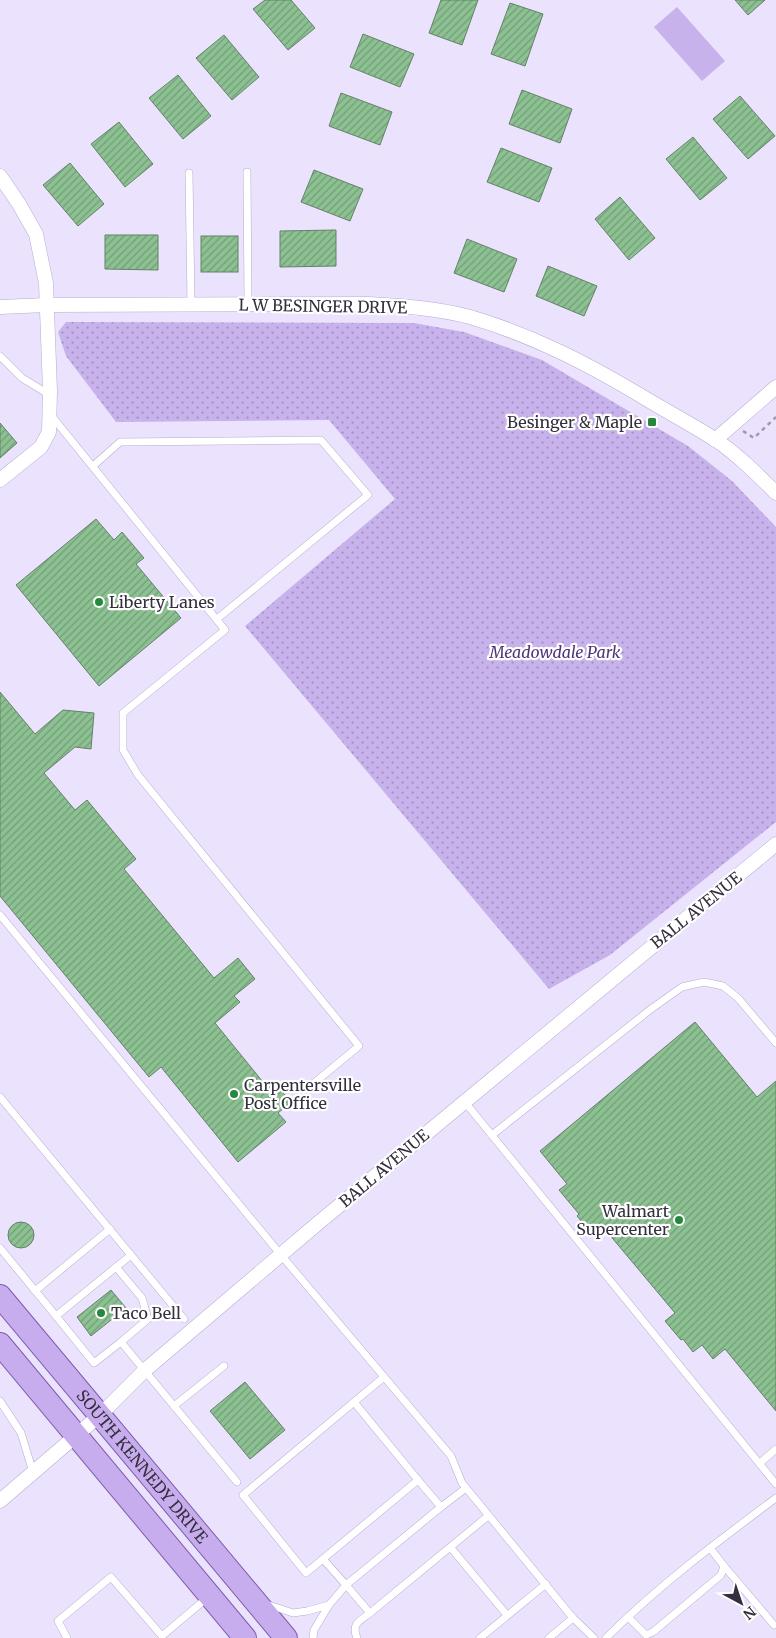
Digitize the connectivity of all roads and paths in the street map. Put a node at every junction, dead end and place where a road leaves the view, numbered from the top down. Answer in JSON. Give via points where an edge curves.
{"nodes":[{"id":1,"x":247,"y":172,"type":"dead end"},
{"id":2,"x":189,"y":173,"type":"dead end"},
{"id":3,"x":0,"y":176,"type":"edge"},
{"id":4,"x":191,"y":304,"type":"junction"},
{"id":5,"x":248,"y":304,"type":"junction"},
{"id":6,"x":47,"y":305,"type":"junction"},
{"id":7,"x":0,"y":307,"type":"edge"},
{"id":8,"x":0,"y":356,"type":"edge"},
{"id":9,"x":776,"y":388,"type":"edge"},
{"id":10,"x":50,"y":396,"type":"junction"},
{"id":11,"x":50,"y":414,"type":"junction"},
{"id":12,"x":776,"y":417,"type":"edge"},
{"id":13,"x":732,"y":425,"type":"junction"},
{"id":14,"x":715,"y":440,"type":"junction"},
{"id":15,"x":93,"y":466,"type":"junction"},
{"id":16,"x":0,"y":480,"type":"edge"},
{"id":17,"x":776,"y":493,"type":"edge"},
{"id":18,"x":216,"y":619,"type":"junction"},
{"id":19,"x":776,"y":844,"type":"edge"},
{"id":20,"x":0,"y":915,"type":"edge"},
{"id":21,"x":776,"y":1043,"type":"edge"},
{"id":22,"x":314,"y":1083,"type":"dead end"},
{"id":23,"x":0,"y":1097,"type":"edge"},
{"id":24,"x":464,"y":1101,"type":"junction"},
{"id":25,"x":492,"y":1135,"type":"junction"},
{"id":26,"x":110,"y":1229,"type":"junction"},
{"id":27,"x":0,"y":1248,"type":"edge"},
{"id":28,"x":131,"y":1255,"type":"junction"},
{"id":29,"x":281,"y":1255,"type":"junction"},
{"id":30,"x":116,"y":1267,"type":"junction"},
{"id":31,"x":35,"y":1291,"type":"junction"},
{"id":32,"x":0,"y":1296,"type":"edge"},
{"id":33,"x":56,"y":1316,"type":"junction"},
{"id":34,"x":184,"y":1319,"type":"dead end"},
{"id":35,"x":121,"y":1342,"type":"junction"},
{"id":36,"x":0,"y":1344,"type":"edge"},
{"id":37,"x":224,"y":1366,"type":"dead end"},
{"id":38,"x":144,"y":1371,"type":"junction"},
{"id":39,"x":384,"y":1376,"type":"junction"},
{"id":40,"x":0,"y":1402,"type":"edge"},
{"id":41,"x":354,"y":1402,"type":"junction"},
{"id":42,"x":174,"y":1406,"type":"junction"},
{"id":43,"x":100,"y":1415,"type":"junction"},
{"id":44,"x":77,"y":1435,"type":"junction"},
{"id":45,"x":776,"y":1449,"type":"edge"},
{"id":46,"x":760,"y":1463,"type":"junction"},
{"id":47,"x":33,"y":1473,"type":"junction"},
{"id":48,"x":418,"y":1480,"type":"junction"},
{"id":49,"x":237,"y":1482,"type":"dead end"},
{"id":50,"x":776,"y":1484,"type":"edge"},
{"id":51,"x":466,"y":1488,"type":"junction"},
{"id":52,"x":776,"y":1498,"type":"edge"},
{"id":53,"x":0,"y":1500,"type":"edge"},
{"id":54,"x":441,"y":1507,"type":"junction"},
{"id":55,"x":488,"y":1516,"type":"junction"},
{"id":56,"x":451,"y":1548,"type":"junction"},
{"id":57,"x":710,"y":1548,"type":"junction"},
{"id":58,"x":323,"y":1559,"type":"junction"},
{"id":59,"x":724,"y":1566,"type":"junction"},
{"id":60,"x":546,"y":1584,"type":"junction"},
{"id":61,"x":346,"y":1585,"type":"junction"},
{"id":62,"x":250,"y":1594,"type":"junction"},
{"id":63,"x":210,"y":1596,"type":"junction"},
{"id":64,"x":329,"y":1605,"type":"junction"},
{"id":65,"x":370,"y":1613,"type":"junction"},
{"id":66,"x":507,"y":1616,"type":"junction"},
{"id":67,"x":628,"y":1616,"type":"junction"},
{"id":68,"x":573,"y":1618,"type":"junction"},
{"id":69,"x":774,"y":1624,"type":"dead end"},
{"id":70,"x":557,"y":1631,"type":"junction"},
{"id":71,"x":163,"y":1637,"type":"edge"},
{"id":72,"x":647,"y":1637,"type":"edge"},
{"id":73,"x":67,"y":1638,"type":"edge"},
{"id":74,"x":245,"y":1638,"type":"edge"},
{"id":75,"x":286,"y":1638,"type":"edge"},
{"id":76,"x":312,"y":1638,"type":"edge"},
{"id":77,"x":357,"y":1638,"type":"edge"},
{"id":78,"x":480,"y":1638,"type":"edge"},
{"id":79,"x":549,"y":1638,"type":"edge"},
{"id":80,"x":563,"y":1638,"type":"edge"},
{"id":81,"x":594,"y":1638,"type":"edge"},
{"id":82,"x":606,"y":1638,"type":"edge"}],
"edges":[{"from":1,"to":5,"type":"lane"},
{"from":2,"to":4,"type":"lane"},
{"from":3,"to":6,"type":"street","via":[[36,234]]},
{"from":4,"to":5,"type":"street","name":"L W BESINGER DRIVE"},
{"from":4,"to":6,"type":"street","name":"L W BESINGER DRIVE"},
{"from":5,"to":14,"type":"street","name":"L W BESINGER DRIVE","via":[[368,304],[418,307],[468,317],[516,332],[577,359]]},
{"from":6,"to":7,"type":"street","name":"L W BESINGER DRIVE"},
{"from":6,"to":10,"type":"street"},
{"from":8,"to":10,"type":"lane","via":[[13,371]]},
{"from":9,"to":13,"type":"street"},
{"from":10,"to":11,"type":"street"},
{"from":11,"to":15,"type":"lane"},
{"from":11,"to":16,"type":"street","via":[[49,432],[40,447]]},
{"from":12,"to":13,"type":"path","via":[[754,438]]},
{"from":13,"to":14,"type":"street"},
{"from":14,"to":17,"type":"street","name":"L W BESINGER DRIVE"},
{"from":15,"to":18,"type":"lane"},
{"from":15,"to":18,"type":"lane","via":[[120,442],[321,440],[368,495]]},
{"from":18,"to":22,"type":"lane","via":[[225,630],[123,713],[123,750],[138,775],[359,1046]]},
{"from":19,"to":24,"type":"street","name":"BALL AVENUE"},
{"from":20,"to":29,"type":"lane"},
{"from":21,"to":25,"type":"lane","via":[[738,998],[723,986],[704,982],[682,986]]},
{"from":23,"to":26,"type":"lane"},
{"from":24,"to":25,"type":"lane"},
{"from":24,"to":29,"type":"street","name":"BALL AVENUE"},
{"from":25,"to":46,"type":"lane"},
{"from":26,"to":28,"type":"lane"},
{"from":26,"to":31,"type":"lane"},
{"from":27,"to":31,"type":"lane"},
{"from":28,"to":30,"type":"lane"},
{"from":28,"to":34,"type":"lane"},
{"from":29,"to":38,"type":"street","name":"BALL AVENUE"},
{"from":29,"to":39,"type":"lane"},
{"from":30,"to":33,"type":"lane"},
{"from":30,"to":35,"type":"lane","via":[[142,1298],[148,1320]]},
{"from":31,"to":33,"type":"lane"},
{"from":32,"to":43,"type":"main road","name":"SOUTH KENNEDY DRIVE"},
{"from":33,"to":35,"type":"lane","via":[[94,1363]]},
{"from":35,"to":38,"type":"lane"},
{"from":36,"to":44,"type":"main road","name":"SOUTH KENNEDY DRIVE"},
{"from":37,"to":42,"type":"lane"},
{"from":38,"to":42,"type":"lane"},
{"from":38,"to":43,"type":"street","name":"BALL AVENUE"},
{"from":39,"to":41,"type":"lane"},
{"from":39,"to":51,"type":"lane","via":[[451,1456]]},
{"from":40,"to":47,"type":"lane","via":[[21,1433]]},
{"from":41,"to":48,"type":"lane"},
{"from":41,"to":58,"type":"lane","via":[[243,1495],[306,1573]]},
{"from":42,"to":49,"type":"lane"},
{"from":43,"to":44,"type":"street","name":"BALL AVENUE"},
{"from":43,"to":62,"type":"main road","name":"SOUTH KENNEDY DRIVE"},
{"from":44,"to":47,"type":"street","name":"BALL AVENUE"},
{"from":44,"to":63,"type":"main road","name":"SOUTH KENNEDY DRIVE"},
{"from":45,"to":46,"type":"lane"},
{"from":46,"to":50,"type":"lane"},
{"from":47,"to":53,"type":"street","name":"BALL AVENUE"},
{"from":48,"to":54,"type":"lane"},
{"from":48,"to":58,"type":"lane"},
{"from":51,"to":54,"type":"lane"},
{"from":51,"to":55,"type":"lane"},
{"from":52,"to":57,"type":"lane"},
{"from":54,"to":61,"type":"lane"},
{"from":55,"to":56,"type":"lane"},
{"from":55,"to":60,"type":"lane"},
{"from":56,"to":65,"type":"lane"},
{"from":56,"to":66,"type":"lane"},
{"from":57,"to":59,"type":"lane"},
{"from":57,"to":67,"type":"lane"},
{"from":58,"to":61,"type":"lane"},
{"from":59,"to":69,"type":"lane"},
{"from":59,"to":72,"type":"lane","via":[[721,1574]]},
{"from":60,"to":66,"type":"lane"},
{"from":60,"to":68,"type":"lane"},
{"from":61,"to":64,"type":"lane"},
{"from":61,"to":65,"type":"lane"},
{"from":62,"to":64,"type":"lane","via":[[261,1602],[293,1613]]},
{"from":62,"to":75,"type":"main road","name":"SOUTH KENNEDY DRIVE"},
{"from":63,"to":71,"type":"lane"},
{"from":63,"to":74,"type":"main road","name":"SOUTH KENNEDY DRIVE"},
{"from":64,"to":76,"type":"lane"},
{"from":65,"to":77,"type":"lane","via":[[356,1625]]},
{"from":66,"to":78,"type":"lane"},
{"from":67,"to":72,"type":"lane"},
{"from":67,"to":82,"type":"lane"},
{"from":68,"to":70,"type":"lane"},
{"from":68,"to":81,"type":"lane"},
{"from":70,"to":79,"type":"lane"},
{"from":70,"to":80,"type":"lane"},
{"from":71,"to":73,"type":"lane","via":[[111,1577],[58,1621]]}]}
